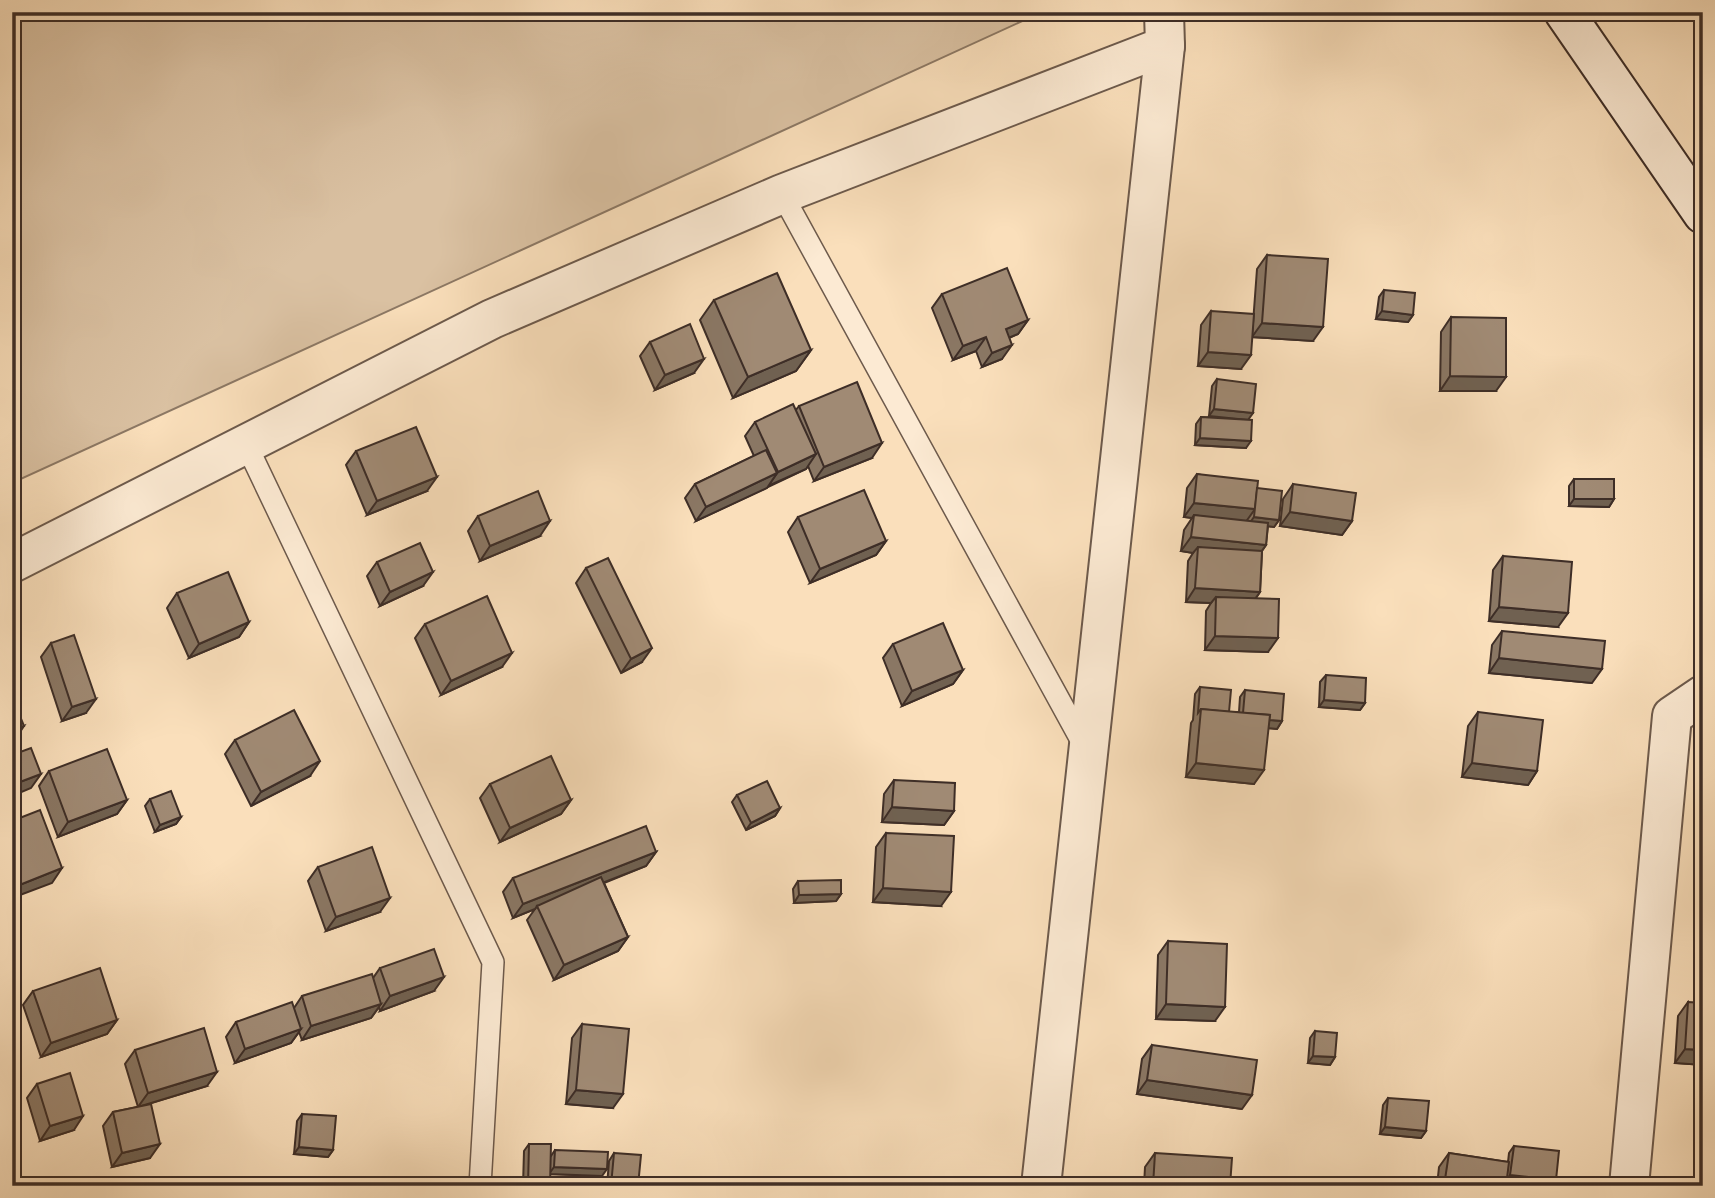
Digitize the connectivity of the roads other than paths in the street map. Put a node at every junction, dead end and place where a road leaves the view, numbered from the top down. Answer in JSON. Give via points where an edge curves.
{"nodes":[{"id":1,"x":1563,"y":12,"type":"edge"},
{"id":2,"x":1164,"y":29,"type":"edge"},
{"id":3,"x":782,"y":194,"type":"junction"},
{"id":4,"x":1703,"y":214,"type":"edge"},
{"id":5,"x":246,"y":444,"type":"junction"},
{"id":6,"x":12,"y":564,"type":"edge"},
{"id":7,"x":1703,"y":695,"type":"edge"},
{"id":8,"x":1088,"y":752,"type":"junction"},
{"id":9,"x":480,"y":1186,"type":"edge"},
{"id":10,"x":1041,"y":1186,"type":"edge"},
{"id":11,"x":1629,"y":1186,"type":"edge"}],
"edges":[{"from":1,"to":4,"type":"street"},
{"from":2,"to":3,"type":"street"},
{"from":2,"to":8,"type":"street"},
{"from":3,"to":5,"type":"street","via":[[492,319]]},
{"from":3,"to":8,"type":"lane"},
{"from":5,"to":6,"type":"street"},
{"from":5,"to":9,"type":"lane","via":[[493,962]]},
{"from":7,"to":11,"type":"street","via":[[1672,716]]},
{"from":8,"to":10,"type":"street"}]}
